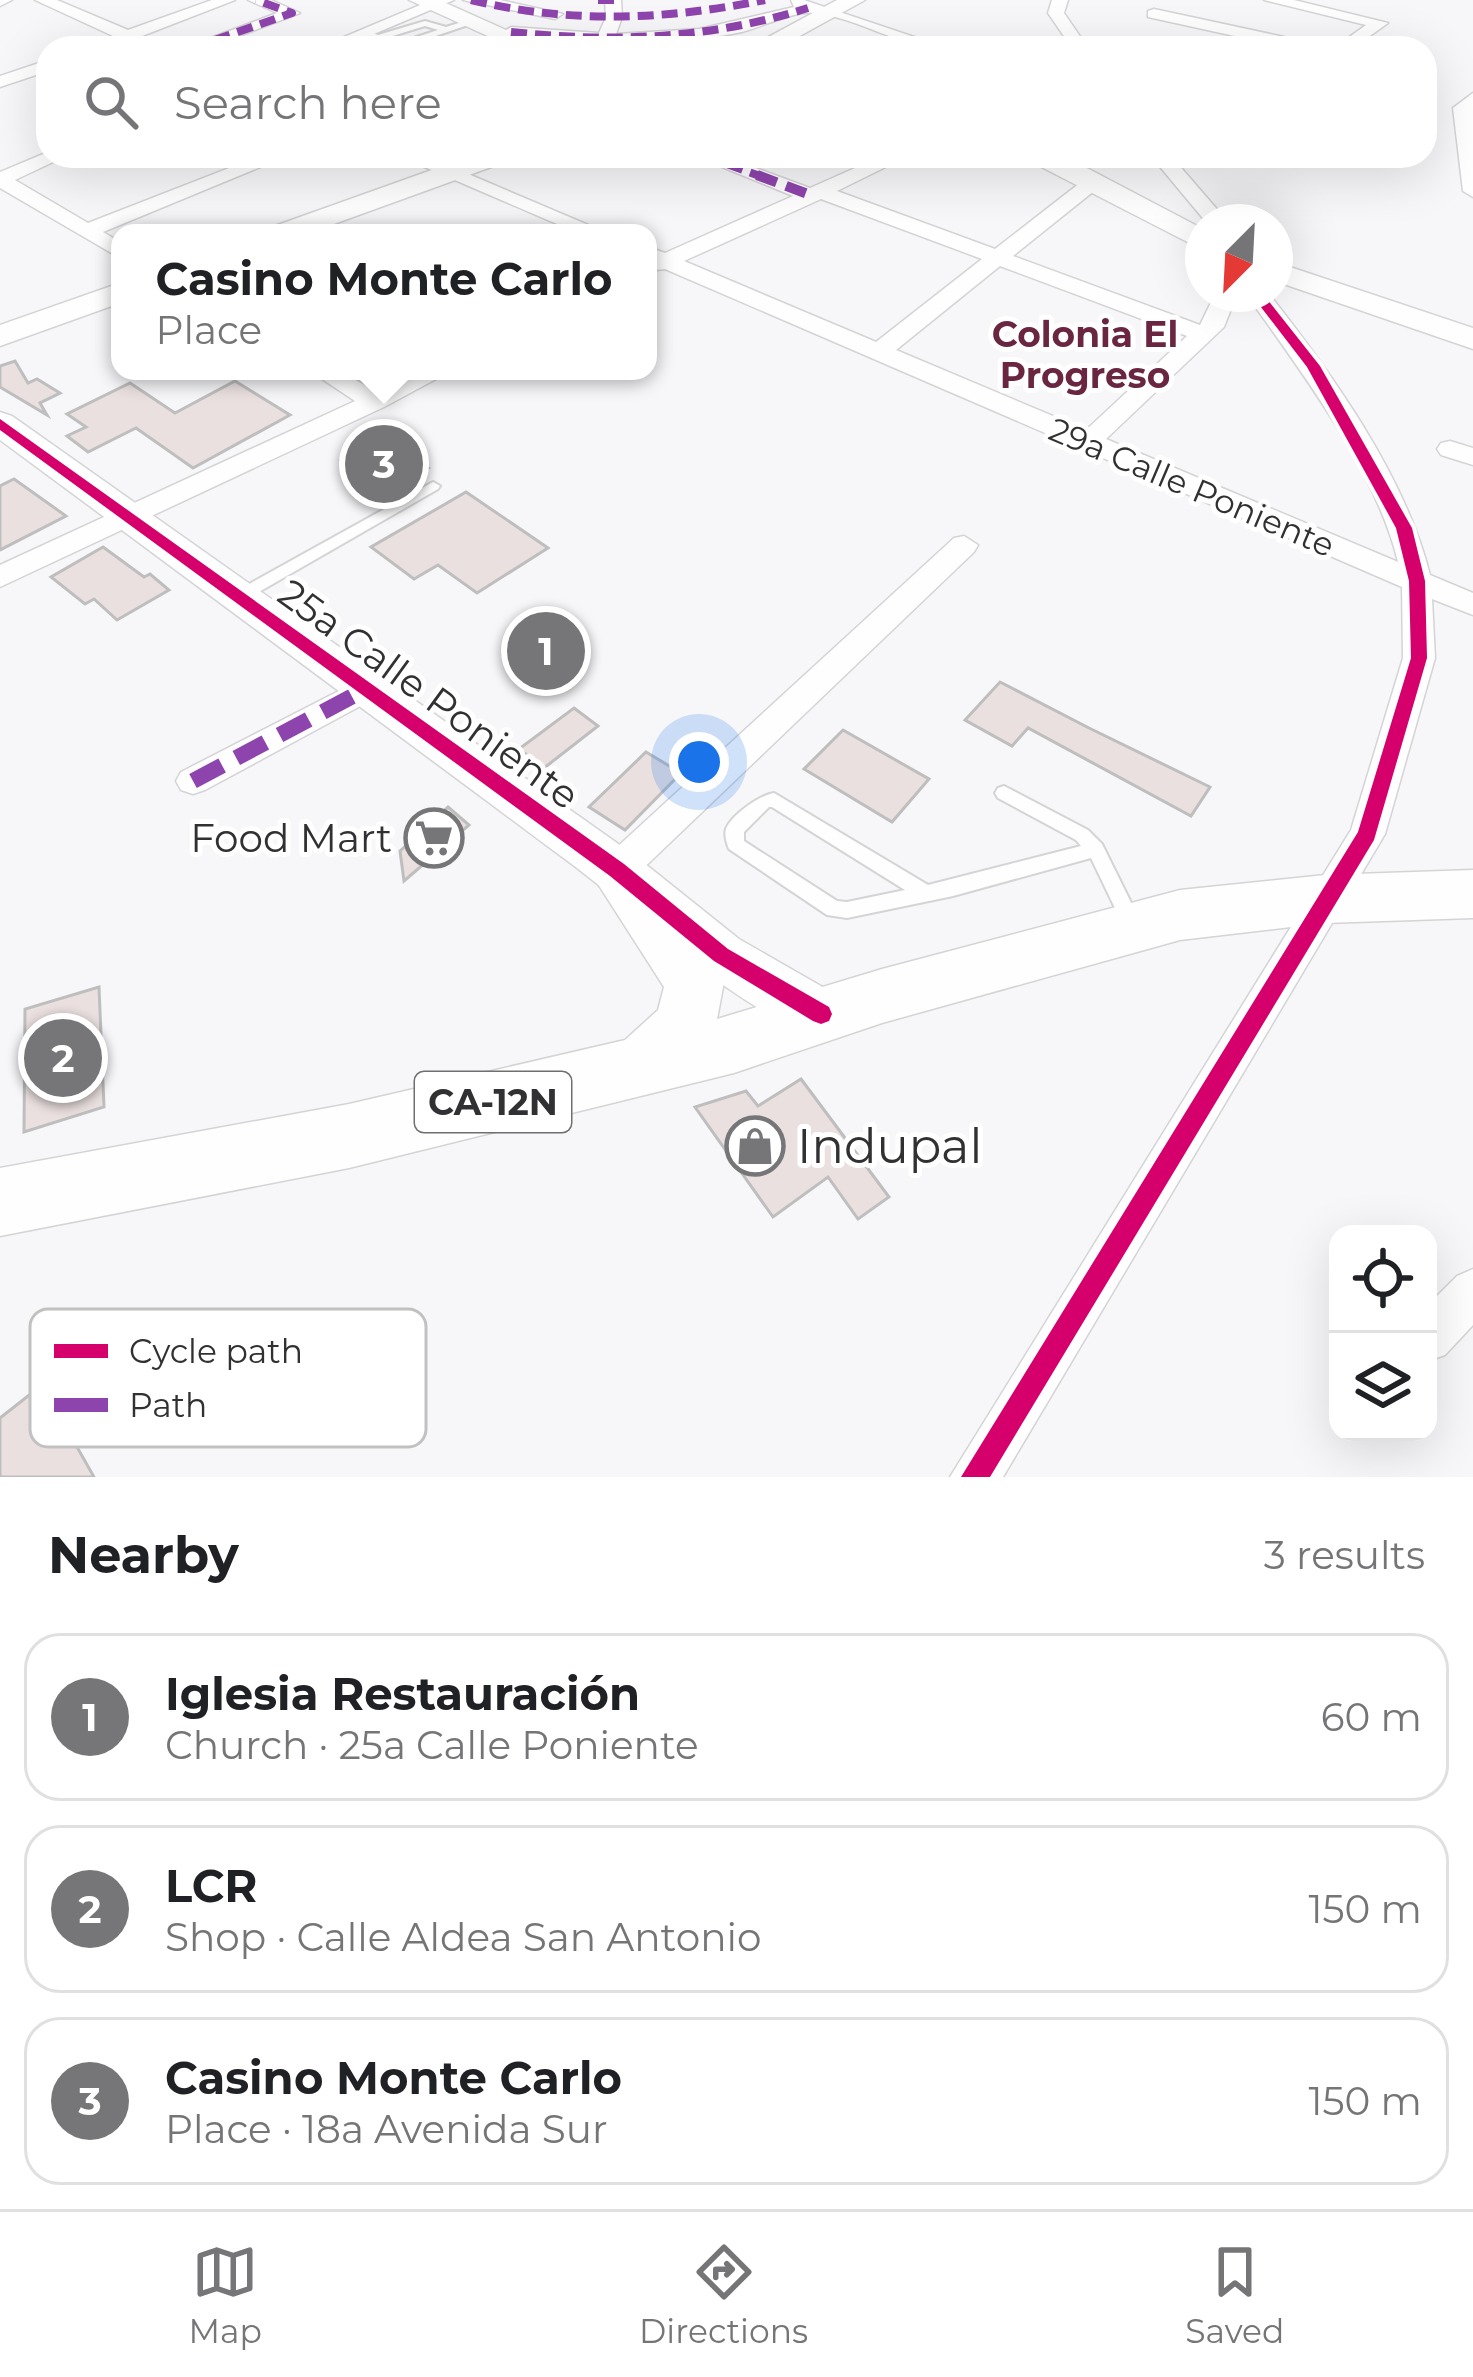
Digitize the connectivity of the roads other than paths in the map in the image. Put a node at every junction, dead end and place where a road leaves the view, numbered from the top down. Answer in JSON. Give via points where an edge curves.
{"nodes":[{"id":1,"x":43,"y":0,"type":"edge"},
{"id":2,"x":227,"y":0,"type":"edge"},
{"id":3,"x":256,"y":0,"type":"edge"},
{"id":4,"x":598,"y":0,"type":"edge"},
{"id":5,"x":765,"y":0,"type":"edge"},
{"id":6,"x":790,"y":0,"type":"edge"},
{"id":7,"x":854,"y":0,"type":"edge"},
{"id":8,"x":1060,"y":0,"type":"edge"},
{"id":9,"x":1272,"y":0,"type":"edge"},
{"id":10,"x":432,"y":2,"type":"edge"},
{"id":11,"x":1146,"y":4,"type":"edge"},
{"id":12,"x":615,"y":6,"type":"edge"},
{"id":13,"x":818,"y":10,"type":"junction"},
{"id":14,"x":462,"y":17,"type":"edge"},
{"id":15,"x":1169,"y":31,"type":"dead end"},
{"id":16,"x":512,"y":32,"type":"dead end"},
{"id":17,"x":371,"y":35,"type":"joint"},
{"id":18,"x":127,"y":36,"type":"joint"},
{"id":19,"x":226,"y":36,"type":"edge"},
{"id":20,"x":368,"y":36,"type":"edge"},
{"id":21,"x":420,"y":36,"type":"edge"},
{"id":22,"x":506,"y":36,"type":"edge"},
{"id":23,"x":587,"y":36,"type":"edge"},
{"id":24,"x":606,"y":36,"type":"edge"},
{"id":25,"x":620,"y":36,"type":"edge"},
{"id":26,"x":778,"y":36,"type":"edge"},
{"id":27,"x":900,"y":36,"type":"edge"},
{"id":28,"x":1072,"y":36,"type":"edge"},
{"id":29,"x":1267,"y":36,"type":"edge"},
{"id":30,"x":1360,"y":36,"type":"edge"},
{"id":31,"x":36,"y":68,"type":"edge"},
{"id":32,"x":0,"y":82,"type":"edge"},
{"id":33,"x":1473,"y":98,"type":"edge"},
{"id":34,"x":36,"y":164,"type":"edge"},
{"id":35,"x":247,"y":168,"type":"edge"},
{"id":36,"x":438,"y":168,"type":"edge"},
{"id":37,"x":459,"y":168,"type":"edge"},
{"id":38,"x":740,"y":168,"type":"edge"},
{"id":39,"x":872,"y":168,"type":"edge"},
{"id":40,"x":1066,"y":168,"type":"edge"},
{"id":41,"x":1178,"y":168,"type":"edge"},
{"id":42,"x":447,"y":172,"type":"junction"},
{"id":43,"x":0,"y":179,"type":"edge"},
{"id":44,"x":1091,"y":183,"type":"junction"},
{"id":45,"x":1473,"y":190,"type":"edge"},
{"id":46,"x":817,"y":194,"type":"junction"},
{"id":47,"x":1203,"y":204,"type":"edge"},
{"id":48,"x":306,"y":224,"type":"edge"},
{"id":49,"x":574,"y":224,"type":"edge"},
{"id":50,"x":87,"y":231,"type":"junction"},
{"id":51,"x":1185,"y":232,"type":"edge"},
{"id":52,"x":111,"y":246,"type":"edge"},
{"id":53,"x":996,"y":259,"type":"junction"},
{"id":54,"x":657,"y":261,"type":"edge"},
{"id":55,"x":657,"y":263,"type":"edge"},
{"id":56,"x":1293,"y":277,"type":"edge"},
{"id":57,"x":111,"y":295,"type":"edge"},
{"id":58,"x":1222,"y":312,"type":"edge"},
{"id":59,"x":1271,"y":312,"type":"edge"},
{"id":60,"x":1204,"y":334,"type":"junction"},
{"id":61,"x":0,"y":336,"type":"edge"},
{"id":62,"x":1473,"y":339,"type":"edge"},
{"id":63,"x":876,"y":354,"type":"junction"},
{"id":64,"x":337,"y":380,"type":"edge"},
{"id":65,"x":420,"y":380,"type":"edge"},
{"id":66,"x":375,"y":402,"type":"junction"},
{"id":67,"x":0,"y":423,"type":"edge"},
{"id":68,"x":1087,"y":443,"type":"junction"},
{"id":69,"x":433,"y":486,"type":"dead end"},
{"id":70,"x":126,"y":517,"type":"junction"},
{"id":71,"x":964,"y":544,"type":"dead end"},
{"id":72,"x":0,"y":577,"type":"edge"},
{"id":73,"x":1417,"y":580,"type":"junction"},
{"id":74,"x":238,"y":597,"type":"junction"},
{"id":75,"x":1473,"y":605,"type":"edge"},
{"id":76,"x":366,"y":689,"type":"junction"},
{"id":77,"x":193,"y":781,"type":"dead end"},
{"id":78,"x":1004,"y":793,"type":"dead end"},
{"id":79,"x":1096,"y":849,"type":"junction"},
{"id":80,"x":617,"y":870,"type":"junction"},
{"id":81,"x":926,"y":893,"type":"junction"},
{"id":82,"x":1473,"y":894,"type":"edge"},
{"id":83,"x":1325,"y":898,"type":"junction"},
{"id":84,"x":1133,"y":926,"type":"junction"},
{"id":85,"x":821,"y":1014,"type":"junction"},
{"id":86,"x":637,"y":1067,"type":"junction"},
{"id":87,"x":0,"y":1202,"type":"edge"},
{"id":88,"x":1473,"y":1292,"type":"edge"},
{"id":89,"x":1433,"y":1333,"type":"edge"},
{"id":90,"x":975,"y":1477,"type":"edge"}],
"edges":[{"from":1,"to":18,"type":"street"},
{"from":2,"to":18,"type":"street"},
{"from":3,"to":19,"type":"street","via":[[292,13]]},
{"from":4,"to":12,"type":"street"},
{"from":5,"to":12,"type":"street","via":[[686,15]]},
{"from":6,"to":13,"type":"street"},
{"from":7,"to":13,"type":"street"},
{"from":8,"to":28,"type":"street","via":[[1056,13]]},
{"from":9,"to":30,"type":"street","via":[[1380,23]]},
{"from":10,"to":14,"type":"street"},
{"from":10,"to":17,"type":"street"},
{"from":11,"to":15,"type":"street"},
{"from":11,"to":29,"type":"street"},
{"from":12,"to":14,"type":"street"},
{"from":12,"to":24,"type":"street"},
{"from":13,"to":25,"type":"street","via":[[733,28]]},
{"from":13,"to":26,"type":"street"},
{"from":13,"to":27,"type":"street"},
{"from":14,"to":21,"type":"lane"},
{"from":14,"to":22,"type":"street"},
{"from":16,"to":23,"type":"street"},
{"from":17,"to":20,"type":"street"},
{"from":31,"to":32,"type":"street"},
{"from":33,"to":45,"type":"street","via":[[1462,108]]},
{"from":34,"to":43,"type":"street"},
{"from":35,"to":50,"type":"street"},
{"from":36,"to":42,"type":"street"},
{"from":37,"to":42,"type":"street"},
{"from":38,"to":46,"type":"street"},
{"from":39,"to":46,"type":"street"},
{"from":40,"to":44,"type":"street"},
{"from":41,"to":47,"type":"street"},
{"from":42,"to":48,"type":"street"},
{"from":42,"to":49,"type":"street"},
{"from":43,"to":50,"type":"street"},
{"from":44,"to":51,"type":"street"},
{"from":44,"to":53,"type":"street"},
{"from":46,"to":53,"type":"street"},
{"from":46,"to":54,"type":"street"},
{"from":50,"to":52,"type":"street"},
{"from":53,"to":60,"type":"street"},
{"from":53,"to":63,"type":"street"},
{"from":55,"to":63,"type":"street","name":"29a Calle Poniente"},
{"from":56,"to":62,"type":"street"},
{"from":57,"to":61,"type":"street"},
{"from":58,"to":60,"type":"street"},
{"from":59,"to":73,"type":"street","via":[[1313,366],[1404,528]]},
{"from":60,"to":68,"type":"street"},
{"from":63,"to":68,"type":"street","name":"29a Calle Poniente"},
{"from":64,"to":66,"type":"street"},
{"from":65,"to":66,"type":"street"},
{"from":66,"to":70,"type":"street"},
{"from":67,"to":70,"type":"street","name":"25a Calle Poniente"},
{"from":68,"to":73,"type":"street","name":"29a Calle Poniente"},
{"from":69,"to":74,"type":"lane"},
{"from":70,"to":72,"type":"street"},
{"from":70,"to":74,"type":"street","name":"25a Calle Poniente"},
{"from":71,"to":80,"type":"street"},
{"from":73,"to":75,"type":"street","name":"29a Calle Poniente"},
{"from":73,"to":83,"type":"street","via":[[1419,658],[1367,834]]},
{"from":74,"to":76,"type":"street","name":"25a Calle Poniente"},
{"from":76,"to":77,"type":"street"},
{"from":76,"to":80,"type":"street","name":"25a Calle Poniente"},
{"from":78,"to":79,"type":"lane"},
{"from":79,"to":81,"type":"lane"},
{"from":79,"to":84,"type":"lane"},
{"from":80,"to":85,"type":"street","name":"25a Calle Poniente","via":[[721,956]]},
{"from":80,"to":86,"type":"main road","via":[[694,982],[682,1030]]},
{"from":81,"to":81,"type":"lane","via":[[774,800],[735,829],[735,844],[834,909]]},
{"from":82,"to":83,"type":"main road"},
{"from":83,"to":84,"type":"main road"},
{"from":83,"to":90,"type":"street"},
{"from":84,"to":85,"type":"main road"},
{"from":85,"to":86,"type":"main road"},
{"from":86,"to":87,"type":"main road","number":"CA-12N","via":[[349,1136]]},
{"from":88,"to":89,"type":"street"}]}
